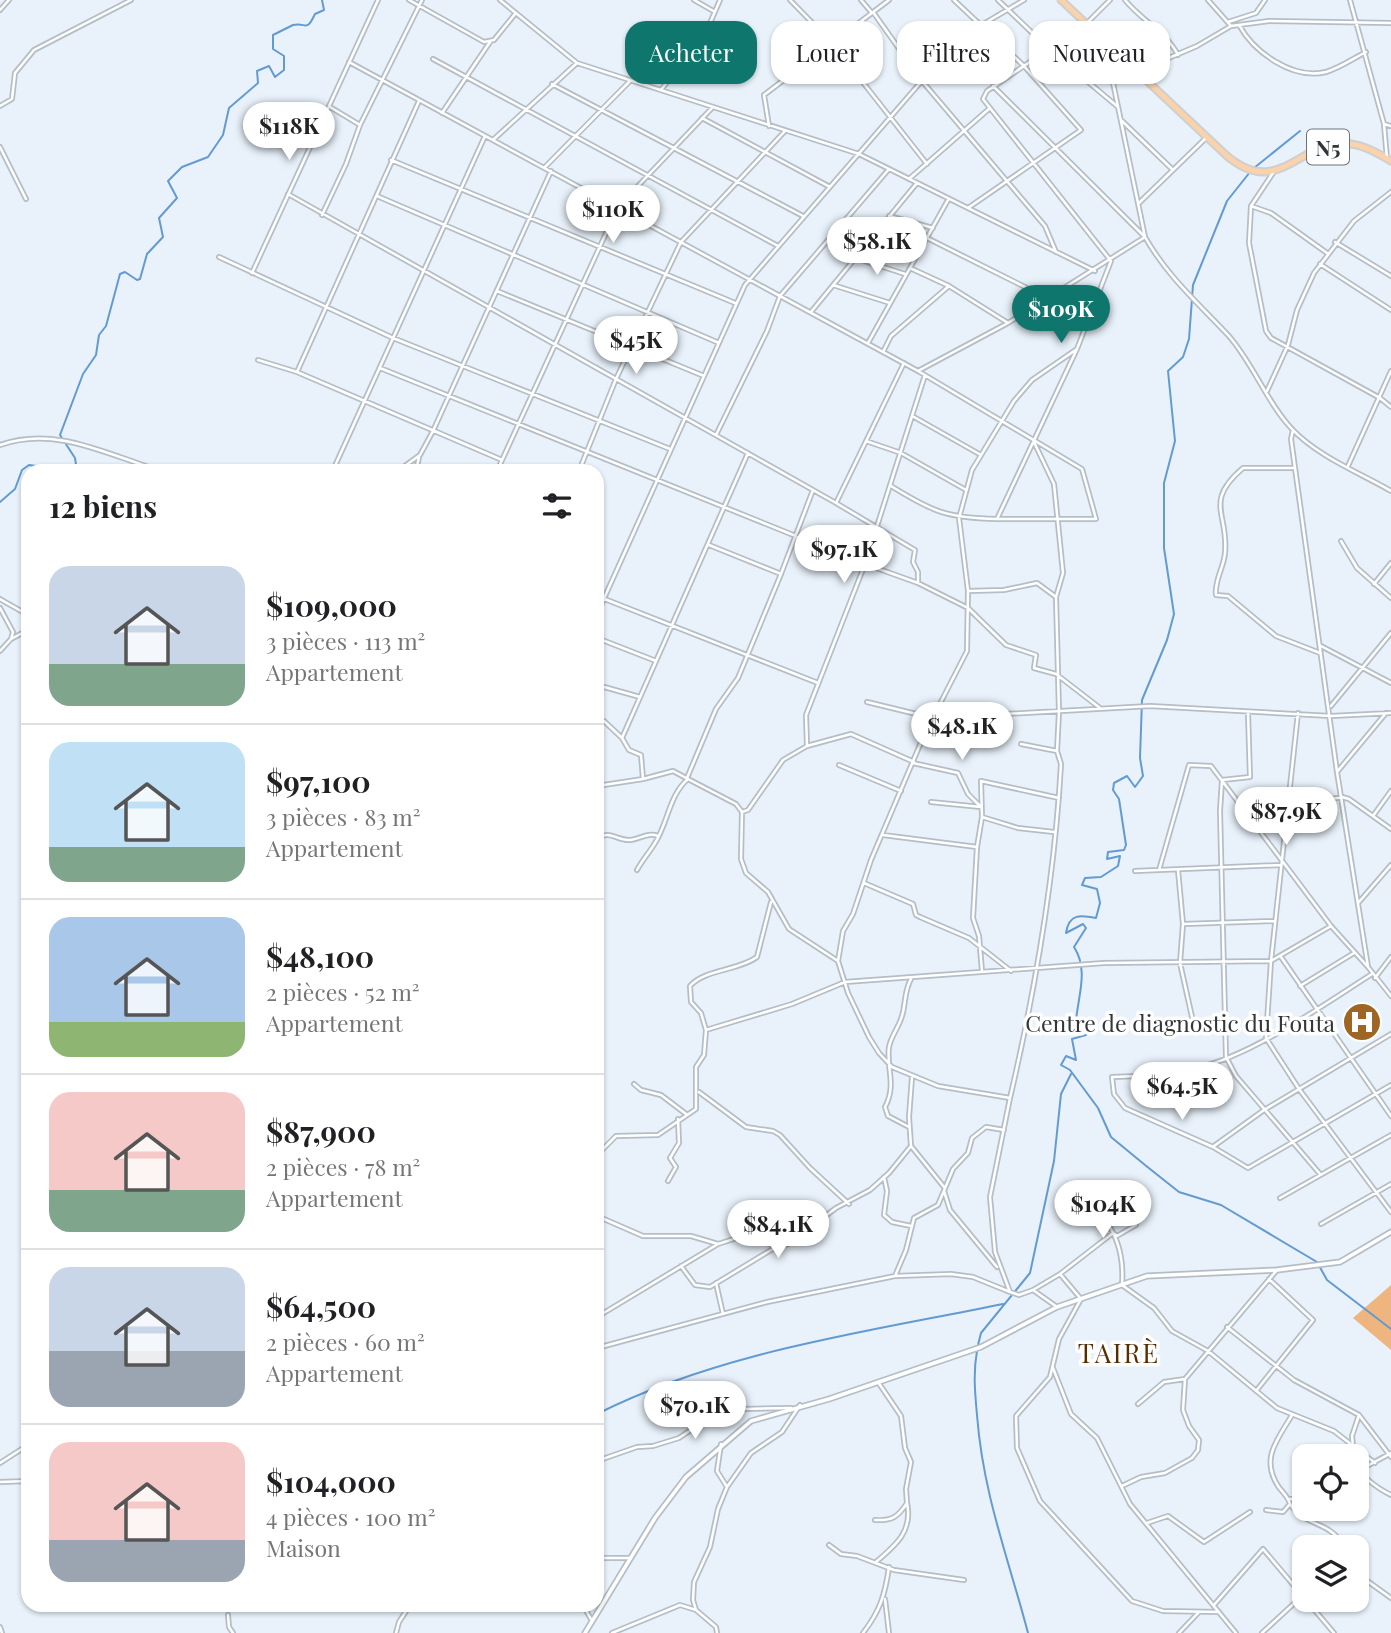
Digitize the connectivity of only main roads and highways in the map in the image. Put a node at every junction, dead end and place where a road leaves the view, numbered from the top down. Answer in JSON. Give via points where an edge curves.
{"nodes":[{"id":1,"x":1061,"y":0,"type":"edge"},
{"id":2,"x":1389,"y":160,"type":"edge"}],
"edges":[{"from":1,"to":2,"type":"highway","number":"N5","via":[[1236,163],[1270,173],[1337,144],[1364,147]]}]}
